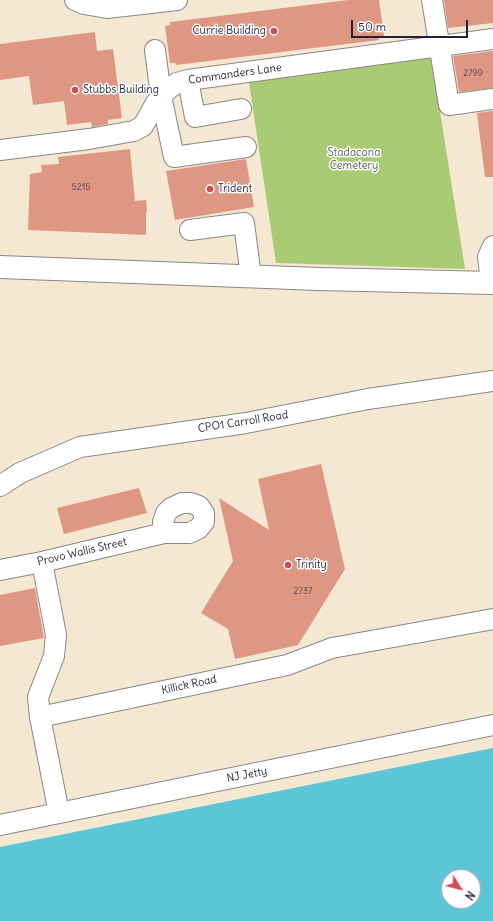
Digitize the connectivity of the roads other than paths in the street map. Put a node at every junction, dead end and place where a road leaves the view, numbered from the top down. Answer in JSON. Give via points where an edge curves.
{"nodes":[{"id":1,"x":75,"y":0,"type":"edge"},
{"id":2,"x":177,"y":0,"type":"edge"},
{"id":3,"x":432,"y":0,"type":"edge"},
{"id":4,"x":493,"y":39,"type":"edge"},
{"id":5,"x":440,"y":46,"type":"junction"},
{"id":6,"x":155,"y":50,"type":"dead end"},
{"id":7,"x":188,"y":80,"type":"junction"},
{"id":8,"x":162,"y":96,"type":"junction"},
{"id":9,"x":493,"y":99,"type":"edge"},
{"id":10,"x":241,"y":109,"type":"dead end"},
{"id":11,"x":246,"y":147,"type":"dead end"},
{"id":12,"x":0,"y":150,"type":"edge"},
{"id":13,"x":190,"y":230,"type":"dead end"},
{"id":14,"x":493,"y":246,"type":"edge"},
{"id":15,"x":0,"y":266,"type":"edge"},
{"id":16,"x":251,"y":276,"type":"junction"},
{"id":17,"x":492,"y":282,"type":"edge"},
{"id":18,"x":493,"y":381,"type":"edge"},
{"id":19,"x":0,"y":486,"type":"edge"},
{"id":20,"x":164,"y":533,"type":"dead end"},
{"id":21,"x":42,"y":562,"type":"junction"},
{"id":22,"x":0,"y":570,"type":"edge"},
{"id":23,"x":493,"y":619,"type":"edge"},
{"id":24,"x":40,"y":717,"type":"junction"},
{"id":25,"x":493,"y":725,"type":"edge"},
{"id":26,"x":59,"y":813,"type":"junction"},
{"id":27,"x":0,"y":825,"type":"edge"}],
"edges":[{"from":1,"to":2,"type":"lane","via":[[107,8]]},
{"from":3,"to":5,"type":"lane"},
{"from":4,"to":5,"type":"lane","name":"Commanders Lane"},
{"from":5,"to":7,"type":"lane","name":"Commanders Lane"},
{"from":5,"to":9,"type":"lane","via":[[449,105]]},
{"from":6,"to":8,"type":"lane"},
{"from":7,"to":8,"type":"lane","name":"Commanders Lane","via":[[177,83]]},
{"from":7,"to":10,"type":"lane","via":[[195,117]]},
{"from":8,"to":11,"type":"lane","via":[[174,157]]},
{"from":8,"to":12,"type":"lane","name":"Commanders Lane","via":[[147,121],[138,130]]},
{"from":13,"to":16,"type":"lane","via":[[244,223]]},
{"from":14,"to":17,"type":"lane","via":[[488,257]]},
{"from":15,"to":16,"type":"main road"},
{"from":16,"to":17,"type":"main road"},
{"from":18,"to":19,"type":"lane","name":"CPO1 Carroll Road","via":[[368,399],[246,423],[80,447],[20,473]]},
{"from":20,"to":21,"type":"lane","name":"Provo Wallis Street"},
{"from":21,"to":22,"type":"lane","name":"Provo Wallis Street"},
{"from":21,"to":24,"type":"lane","via":[[56,636],[54,656],[38,698]]},
{"from":23,"to":24,"type":"lane","name":"Killick Road","via":[[332,648],[287,665]]},
{"from":24,"to":26,"type":"lane"},
{"from":25,"to":26,"type":"lane","name":"NJ Jetty"},
{"from":26,"to":27,"type":"lane","name":"NJ Jetty"}]}
